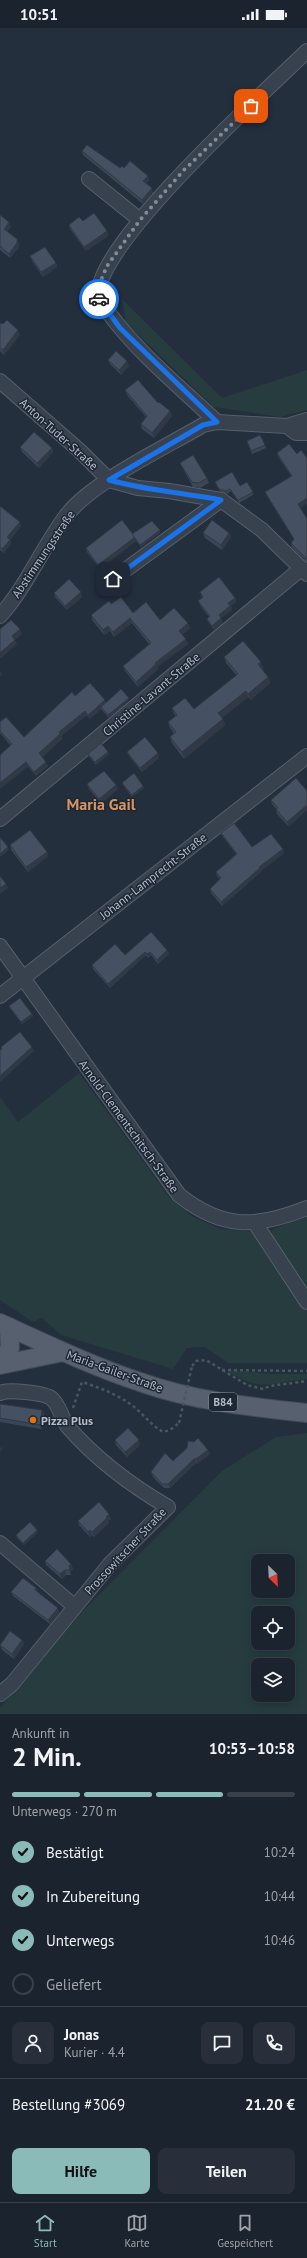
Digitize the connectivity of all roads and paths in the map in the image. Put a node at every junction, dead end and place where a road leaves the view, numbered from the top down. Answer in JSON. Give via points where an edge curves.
{"nodes":[{"id":1,"x":307,"y":52,"type":"edge"},
{"id":2,"x":89,"y":179,"type":"dead end"},
{"id":3,"x":140,"y":220,"type":"junction"},
{"id":4,"x":0,"y":381,"type":"edge"},
{"id":5,"x":307,"y":420,"type":"edge"},
{"id":6,"x":217,"y":422,"type":"junction"},
{"id":7,"x":286,"y":426,"type":"junction"},
{"id":8,"x":307,"y":433,"type":"edge"},
{"id":9,"x":109,"y":480,"type":"junction"},
{"id":10,"x":221,"y":500,"type":"junction"},
{"id":11,"x":304,"y":571,"type":"edge"},
{"id":12,"x":113,"y":579,"type":"dead end"},
{"id":13,"x":0,"y":616,"type":"edge"},
{"id":14,"x":307,"y":756,"type":"edge"},
{"id":15,"x":0,"y":819,"type":"edge"},
{"id":16,"x":0,"y":946,"type":"edge"},
{"id":17,"x":23,"y":977,"type":"junction"},
{"id":18,"x":0,"y":996,"type":"edge"},
{"id":19,"x":307,"y":1208,"type":"edge"},
{"id":20,"x":255,"y":1223,"type":"junction"},
{"id":21,"x":307,"y":1302,"type":"edge"},
{"id":22,"x":3,"y":1328,"type":"edge"},
{"id":23,"x":63,"y":1352,"type":"junction"},
{"id":24,"x":0,"y":1364,"type":"edge"},
{"id":25,"x":222,"y":1370,"type":"junction"},
{"id":26,"x":307,"y":1371,"type":"edge"},
{"id":27,"x":307,"y":1381,"type":"edge"},
{"id":28,"x":0,"y":1392,"type":"edge"},
{"id":29,"x":307,"y":1413,"type":"edge"},
{"id":30,"x":67,"y":1426,"type":"junction"},
{"id":31,"x":0,"y":1543,"type":"edge"},
{"id":32,"x":74,"y":1606,"type":"junction"},
{"id":33,"x":0,"y":1694,"type":"edge"}],
"edges":[{"from":1,"to":3,"type":"street","via":[[184,170]]},
{"from":2,"to":3,"type":"street"},
{"from":3,"to":6,"type":"street","via":[[107,266],[99,285],[99,300],[120,328]]},
{"from":4,"to":9,"type":"street","name":"Anton-Tuder-Straße"},
{"from":5,"to":7,"type":"street","name":"Abstimmungsstraße"},
{"from":6,"to":7,"type":"street","name":"Abstimmungsstraße"},
{"from":6,"to":9,"type":"street","name":"Abstimmungsstraße","via":[[203,425]]},
{"from":7,"to":8,"type":"street","via":[[296,433]]},
{"from":9,"to":10,"type":"street","name":"Anton-Tuder-Straße","via":[[138,488]]},
{"from":9,"to":13,"type":"street","name":"Abstimmungsstraße","via":[[66,516]]},
{"from":10,"to":11,"type":"street","name":"Anton-Tuder-Straße","via":[[262,530]]},
{"from":10,"to":12,"type":"street"},
{"from":11,"to":15,"type":"street","name":"Christine-Lavant-Straße"},
{"from":14,"to":17,"type":"street","name":"Johann-Lamprecht-Straße"},
{"from":16,"to":17,"type":"street","name":"Arnold-Clementschitsch-Straße"},
{"from":17,"to":18,"type":"street","name":"Johann-Lamprecht-Straße"},
{"from":17,"to":20,"type":"street","name":"Arnold-Clementschitsch-Straße","via":[[179,1195],[190,1204],[230,1222]]},
{"from":19,"to":20,"type":"street","name":"Arnold-Clementschitsch-Straße","via":[[280,1219]]},
{"from":20,"to":21,"type":"street"},
{"from":22,"to":23,"type":"main road","name":"Maria-Gailer-Straße","number":"B84"},
{"from":22,"to":24,"type":"main road","via":[[10,1348]]},
{"from":23,"to":24,"type":"main road"},
{"from":23,"to":29,"type":"main road","name":"Maria-Gailer-Straße","number":"B84","via":[[140,1382],[178,1393],[232,1404]]},
{"from":25,"to":26,"type":"path"},
{"from":25,"to":27,"type":"path","via":[[248,1385],[263,1390],[270,1386]]},
{"from":25,"to":30,"type":"path","bridge":true,"via":[[206,1360],[196,1361],[192,1366],[179,1423],[170,1430],[163,1432],[152,1425],[133,1406],[114,1393],[82,1382]]},
{"from":28,"to":30,"type":"street","via":[[43,1394],[51,1398]]},
{"from":30,"to":32,"type":"street","name":"Prossowitscher Straße","via":[[130,1484],[168,1507],[110,1564]]},
{"from":31,"to":32,"type":"street"},
{"from":32,"to":33,"type":"street","name":"Prossowitscher Straße","via":[[12,1684]]}]}
